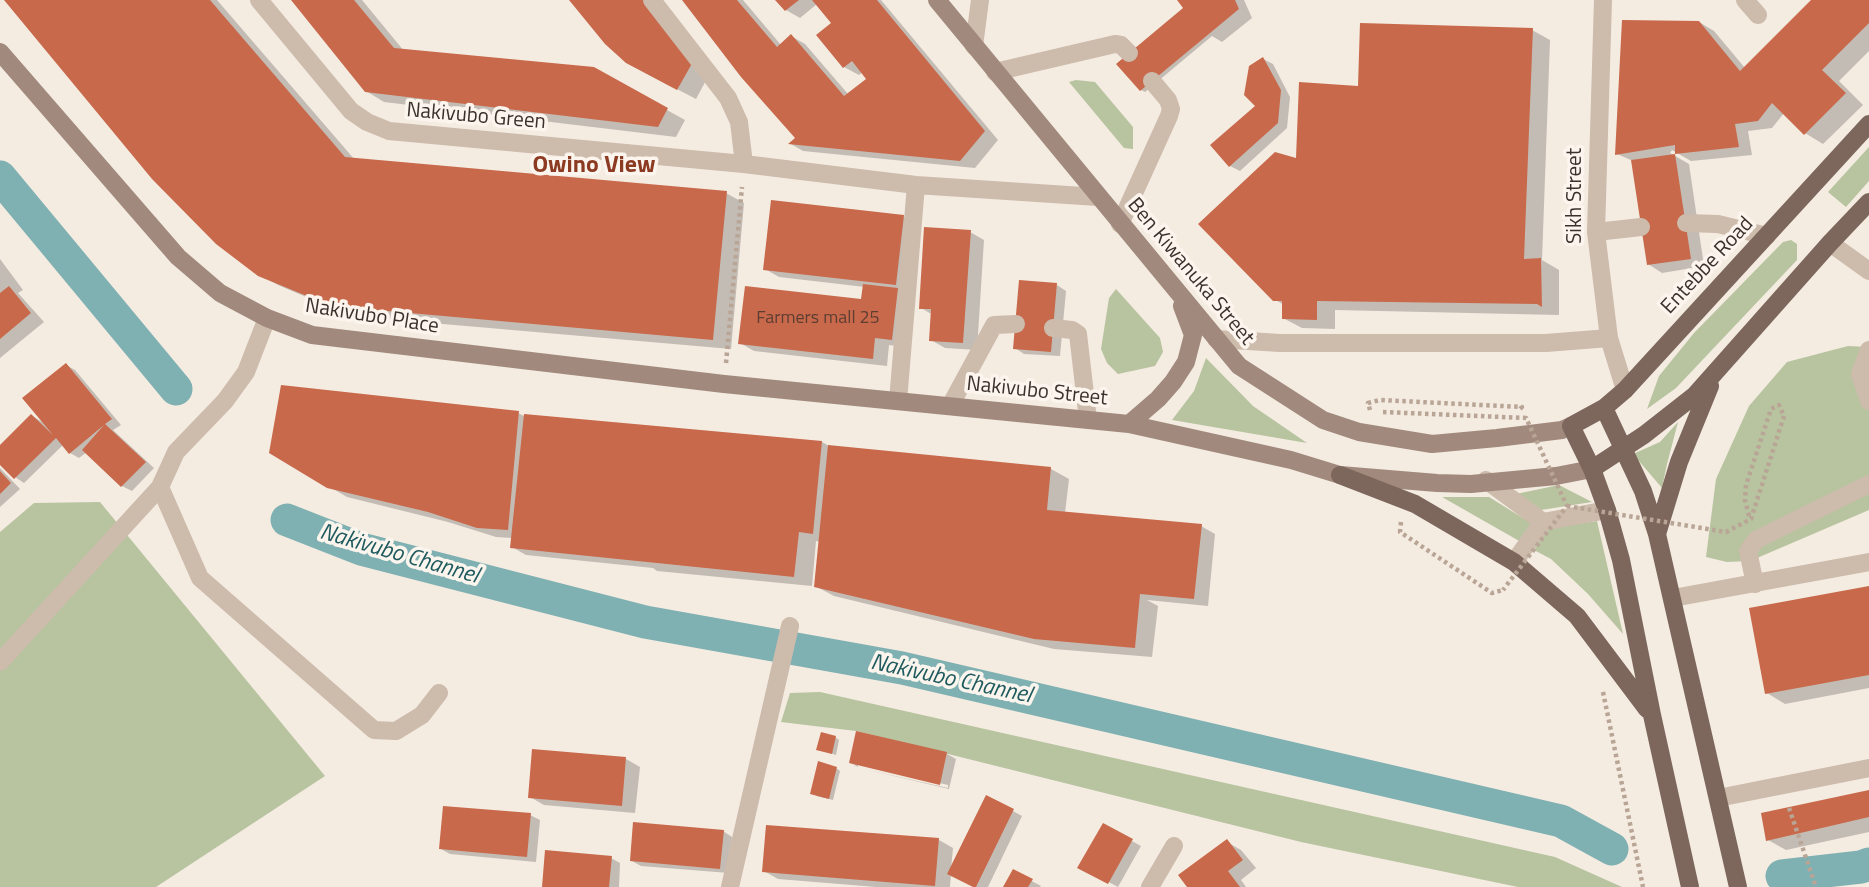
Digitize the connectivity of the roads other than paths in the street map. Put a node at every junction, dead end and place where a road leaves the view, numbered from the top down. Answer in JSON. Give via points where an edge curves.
{"nodes":[{"id":1,"x":259,"y":0,"type":"edge"},
{"id":2,"x":652,"y":0,"type":"edge"},
{"id":3,"x":937,"y":0,"type":"edge"},
{"id":4,"x":981,"y":0,"type":"edge"},
{"id":5,"x":1604,"y":0,"type":"edge"},
{"id":6,"x":1745,"y":0,"type":"edge"},
{"id":7,"x":1758,"y":15,"type":"dead end"},
{"id":8,"x":974,"y":46,"type":"junction"},
{"id":9,"x":0,"y":52,"type":"edge"},
{"id":10,"x":1129,"y":53,"type":"dead end"},
{"id":11,"x":995,"y":72,"type":"junction"},
{"id":12,"x":1152,"y":81,"type":"dead end"},
{"id":13,"x":1869,"y":124,"type":"edge"},
{"id":14,"x":744,"y":164,"type":"junction"},
{"id":15,"x":916,"y":185,"type":"junction"},
{"id":16,"x":1098,"y":197,"type":"junction"},
{"id":17,"x":1869,"y":202,"type":"edge"},
{"id":18,"x":1686,"y":223,"type":"dead end"},
{"id":19,"x":1120,"y":224,"type":"junction"},
{"id":20,"x":1641,"y":228,"type":"dead end"},
{"id":21,"x":1596,"y":232,"type":"junction"},
{"id":22,"x":1767,"y":236,"type":"junction"},
{"id":23,"x":1830,"y":243,"type":"junction"},
{"id":24,"x":1868,"y":277,"type":"edge"},
{"id":25,"x":1177,"y":292,"type":"junction"},
{"id":26,"x":267,"y":318,"type":"junction"},
{"id":27,"x":1016,"y":324,"type":"dead end"},
{"id":28,"x":1054,"y":328,"type":"dead end"},
{"id":29,"x":1609,"y":338,"type":"junction"},
{"id":30,"x":1216,"y":339,"type":"junction"},
{"id":31,"x":1869,"y":349,"type":"edge"},
{"id":32,"x":1718,"y":370,"type":"junction"},
{"id":33,"x":724,"y":384,"type":"joint"},
{"id":34,"x":1625,"y":390,"type":"junction"},
{"id":35,"x":898,"y":401,"type":"junction"},
{"id":36,"x":1869,"y":401,"type":"edge"},
{"id":37,"x":950,"y":407,"type":"junction"},
{"id":38,"x":1604,"y":408,"type":"junction"},
{"id":39,"x":1088,"y":420,"type":"junction"},
{"id":40,"x":1129,"y":424,"type":"junction"},
{"id":41,"x":1571,"y":426,"type":"junction"},
{"id":42,"x":1624,"y":449,"type":"junction"},
{"id":43,"x":1591,"y":469,"type":"junction"},
{"id":44,"x":1340,"y":475,"type":"junction"},
{"id":45,"x":1486,"y":480,"type":"junction"},
{"id":46,"x":1869,"y":484,"type":"edge"},
{"id":47,"x":160,"y":487,"type":"junction"},
{"id":48,"x":1607,"y":510,"type":"junction"},
{"id":49,"x":1543,"y":522,"type":"junction"},
{"id":50,"x":1657,"y":534,"type":"junction"},
{"id":51,"x":1514,"y":562,"type":"junction"},
{"id":52,"x":1869,"y":562,"type":"edge"},
{"id":53,"x":1755,"y":584,"type":"junction"},
{"id":54,"x":1672,"y":598,"type":"junction"},
{"id":55,"x":790,"y":626,"type":"dead end"},
{"id":56,"x":0,"y":662,"type":"edge"},
{"id":57,"x":439,"y":692,"type":"dead end"},
{"id":58,"x":1651,"y":715,"type":"junction"},
{"id":59,"x":1869,"y":768,"type":"edge"},
{"id":60,"x":1718,"y":798,"type":"junction"},
{"id":61,"x":1174,"y":846,"type":"dead end"},
{"id":62,"x":730,"y":887,"type":"edge"},
{"id":63,"x":1150,"y":887,"type":"edge"},
{"id":64,"x":1690,"y":887,"type":"edge"},
{"id":65,"x":1738,"y":887,"type":"edge"}],
"edges":[{"from":1,"to":14,"type":"street","name":"Nakivubo Green","via":[[351,111],[390,131]]},
{"from":2,"to":14,"type":"street","via":[[728,99],[739,122]]},
{"from":3,"to":8,"type":"main road","name":"Ben Kiwanuka Street"},
{"from":4,"to":8,"type":"street"},
{"from":5,"to":21,"type":"street","name":"Sikh Street"},
{"from":6,"to":7,"type":"street"},
{"from":8,"to":11,"type":"main road","name":"Ben Kiwanuka Street"},
{"from":9,"to":26,"type":"main road","name":"Nakivubo Place","via":[[178,257],[220,293]]},
{"from":10,"to":11,"type":"street","via":[[1115,44]]},
{"from":11,"to":16,"type":"main road","name":"Ben Kiwanuka Street"},
{"from":12,"to":19,"type":"street","via":[[1168,100],[1170,116]]},
{"from":13,"to":22,"type":"main road","name":"Entebbe Road"},
{"from":14,"to":15,"type":"street","name":"Nakivubo Green"},
{"from":15,"to":16,"type":"street","name":"Nakivubo Green"},
{"from":15,"to":35,"type":"street"},
{"from":16,"to":19,"type":"main road","name":"Ben Kiwanuka Street"},
{"from":17,"to":23,"type":"main road"},
{"from":18,"to":22,"type":"street","via":[[1718,224]]},
{"from":19,"to":25,"type":"main road","name":"Ben Kiwanuka Street"},
{"from":20,"to":21,"type":"street"},
{"from":21,"to":29,"type":"street","name":"Sikh Street"},
{"from":22,"to":34,"type":"main road","name":"Entebbe Road"},
{"from":23,"to":24,"type":"street"},
{"from":23,"to":32,"type":"main road"},
{"from":25,"to":30,"type":"main road","name":"Ben Kiwanuka Street"},
{"from":25,"to":40,"type":"main road","via":[[1192,335],[1186,362],[1158,399]]},
{"from":26,"to":33,"type":"main road","name":"Nakivubo Place","via":[[312,335]]},
{"from":26,"to":47,"type":"street","via":[[246,372],[176,452]]},
{"from":27,"to":37,"type":"street","via":[[994,325]]},
{"from":28,"to":39,"type":"street","via":[[1078,334]]},
{"from":29,"to":30,"type":"street","via":[[1546,344]]},
{"from":29,"to":34,"type":"street","name":"Sikh Street"},
{"from":30,"to":41,"type":"main road","name":"Ben Kiwanuka Street","via":[[1239,366],[1323,420],[1359,432],[1433,444]]},
{"from":31,"to":36,"type":"street","via":[[1860,374]]},
{"from":32,"to":42,"type":"main road","via":[[1695,395]]},
{"from":32,"to":50,"type":"main road","via":[[1679,462]]},
{"from":33,"to":35,"type":"main road","name":"Nakivubo Street"},
{"from":34,"to":38,"type":"main road","name":"Entebbe Road"},
{"from":35,"to":37,"type":"main road","name":"Nakivubo Street"},
{"from":37,"to":39,"type":"main road","name":"Nakivubo Street"},
{"from":38,"to":41,"type":"main road","name":"Entebbe Road"},
{"from":38,"to":42,"type":"main road"},
{"from":39,"to":40,"type":"main road","name":"Nakivubo Street"},
{"from":40,"to":44,"type":"main road","name":"Nakivubo Street"},
{"from":41,"to":43,"type":"main road"},
{"from":42,"to":43,"type":"main road"},
{"from":42,"to":50,"type":"main road"},
{"from":43,"to":45,"type":"main road","name":"Nakivubo Street"},
{"from":43,"to":48,"type":"main road"},
{"from":44,"to":45,"type":"main road","name":"Nakivubo Street","via":[[1437,483]]},
{"from":44,"to":51,"type":"main road","via":[[1416,504]]},
{"from":45,"to":49,"type":"street"},
{"from":46,"to":53,"type":"street","via":[[1756,540],[1748,551]]},
{"from":47,"to":56,"type":"street"},
{"from":47,"to":57,"type":"street","via":[[200,578],[374,730],[397,731],[422,715]]},
{"from":48,"to":49,"type":"street"},
{"from":48,"to":58,"type":"main road"},
{"from":49,"to":51,"type":"street"},
{"from":50,"to":54,"type":"main road"},
{"from":51,"to":58,"type":"main road","via":[[1577,616]]},
{"from":52,"to":53,"type":"street"},
{"from":53,"to":54,"type":"street"},
{"from":54,"to":60,"type":"main road"},
{"from":55,"to":62,"type":"street"},
{"from":58,"to":64,"type":"main road"},
{"from":59,"to":60,"type":"street"},
{"from":60,"to":65,"type":"main road"},
{"from":61,"to":63,"type":"street"}]}
